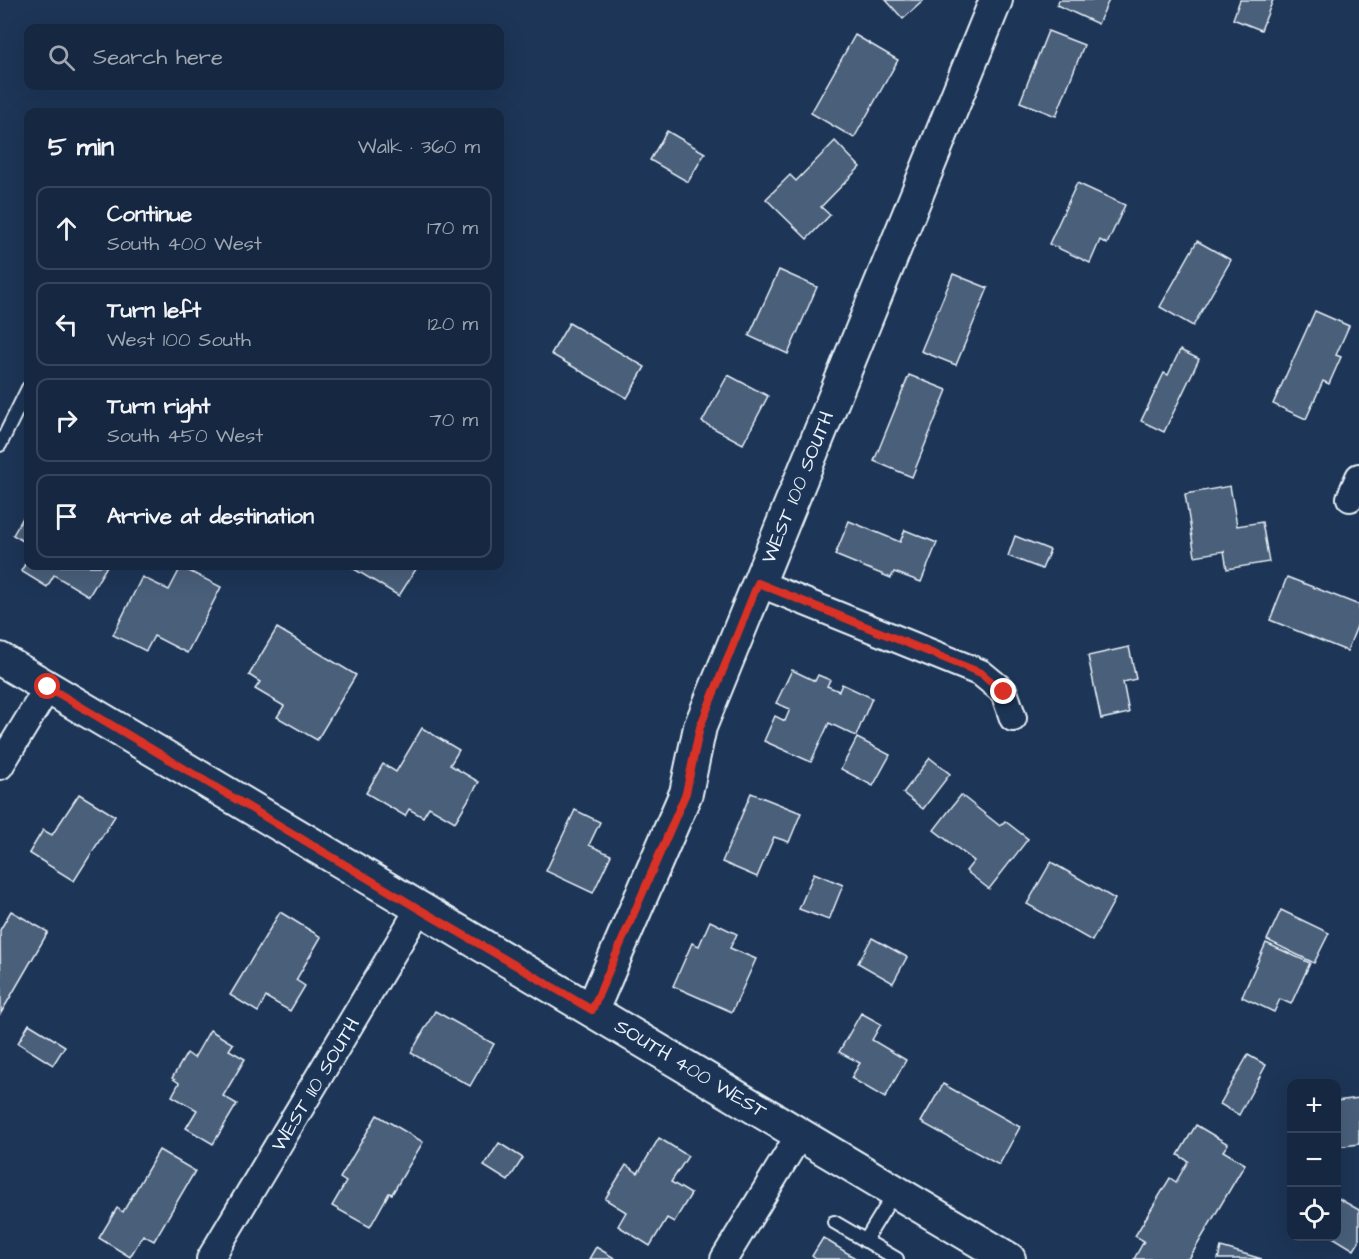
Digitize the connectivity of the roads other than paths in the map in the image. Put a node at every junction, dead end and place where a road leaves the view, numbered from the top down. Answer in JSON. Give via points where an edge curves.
{"nodes":[{"id":1,"x":996,"y":0,"type":"edge"},
{"id":2,"x":24,"y":396,"type":"edge"},
{"id":3,"x":0,"y":445,"type":"edge"},
{"id":4,"x":758,"y":583,"type":"junction"},
{"id":5,"x":0,"y":659,"type":"edge"},
{"id":6,"x":48,"y":687,"type":"junction"},
{"id":7,"x":1013,"y":717,"type":"dead end"},
{"id":8,"x":0,"y":766,"type":"edge"},
{"id":9,"x":419,"y":909,"type":"junction"},
{"id":10,"x":592,"y":1010,"type":"junction"},
{"id":11,"x":800,"y":1134,"type":"junction"},
{"id":12,"x":896,"y":1191,"type":"junction"},
{"id":13,"x":834,"y":1222,"type":"dead end"},
{"id":14,"x":865,"y":1241,"type":"junction"},
{"id":15,"x":210,"y":1259,"type":"edge"},
{"id":16,"x":724,"y":1259,"type":"edge"},
{"id":17,"x":897,"y":1259,"type":"edge"},
{"id":18,"x":1009,"y":1259,"type":"edge"}],
"edges":[{"from":1,"to":4,"type":"street","name":"WEST 100 SOUTH"},
{"from":2,"to":3,"type":"lane"},
{"from":4,"to":7,"type":"street","via":[[981,673],[1004,692]]},
{"from":4,"to":10,"type":"street","name":"WEST 100 SOUTH","via":[[700,727],[686,793]]},
{"from":5,"to":6,"type":"street","name":"SOUTH 400 WEST"},
{"from":6,"to":8,"type":"street"},
{"from":6,"to":9,"type":"street","name":"SOUTH 400 WEST"},
{"from":9,"to":10,"type":"street","name":"SOUTH 400 WEST"},
{"from":9,"to":15,"type":"street","name":"WEST 110 SOUTH"},
{"from":10,"to":11,"type":"street","name":"SOUTH 400 WEST"},
{"from":11,"to":12,"type":"street","name":"SOUTH 400 WEST"},
{"from":11,"to":16,"type":"street"},
{"from":12,"to":14,"type":"lane"},
{"from":12,"to":18,"type":"street","name":"SOUTH 400 WEST"},
{"from":13,"to":14,"type":"lane"},
{"from":14,"to":17,"type":"lane"}]}
